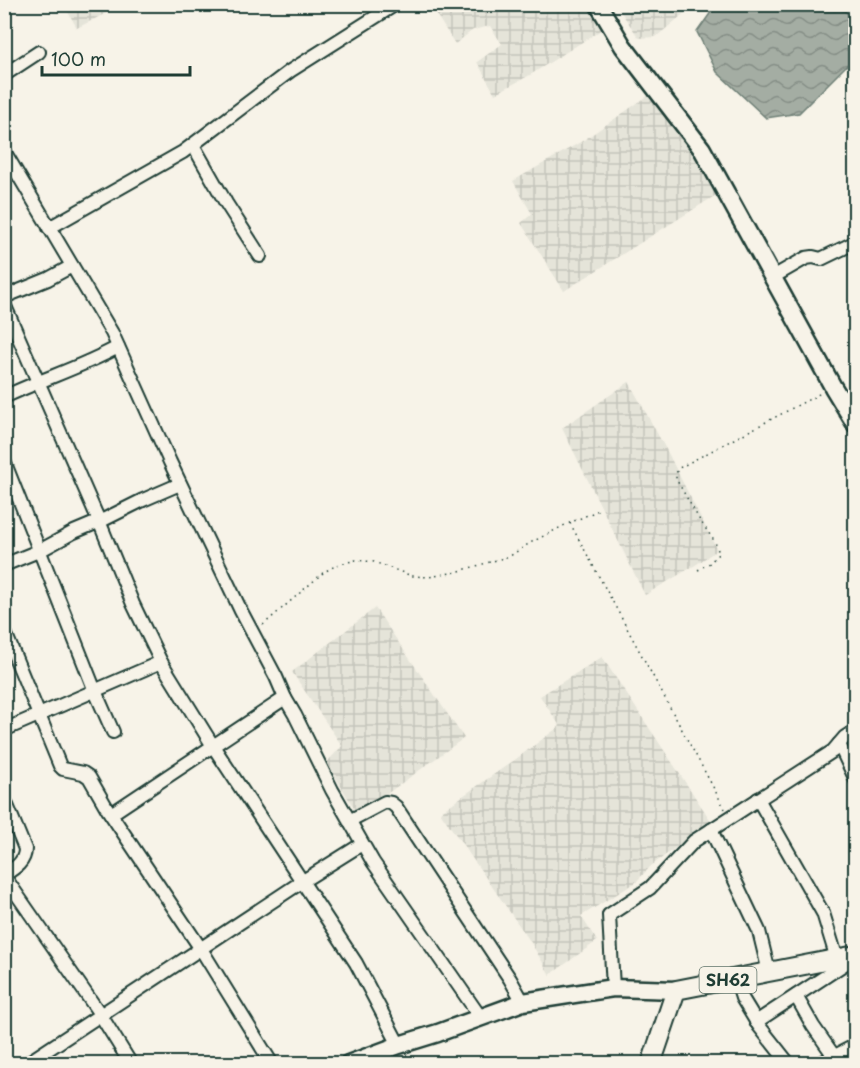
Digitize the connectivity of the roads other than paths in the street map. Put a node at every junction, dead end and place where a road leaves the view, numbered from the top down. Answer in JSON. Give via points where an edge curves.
{"nodes":[{"id":1,"x":396,"y":4,"type":"edge"},
{"id":2,"x":598,"y":4,"type":"edge"},
{"id":3,"x":39,"y":52,"type":"dead end"},
{"id":4,"x":4,"y":75,"type":"edge"},
{"id":5,"x":193,"y":145,"type":"junction"},
{"id":6,"x":4,"y":151,"type":"edge"},
{"id":7,"x":49,"y":228,"type":"junction"},
{"id":8,"x":855,"y":242,"type":"edge"},
{"id":9,"x":260,"y":256,"type":"dead end"},
{"id":10,"x":72,"y":266,"type":"junction"},
{"id":11,"x":773,"y":277,"type":"junction"},
{"id":12,"x":4,"y":297,"type":"edge"},
{"id":13,"x":4,"y":304,"type":"edge"},
{"id":14,"x":118,"y":347,"type":"junction"},
{"id":15,"x":38,"y":381,"type":"junction"},
{"id":16,"x":855,"y":392,"type":"edge"},
{"id":17,"x":837,"y":394,"type":"junction"},
{"id":18,"x":4,"y":397,"type":"edge"},
{"id":19,"x":855,"y":425,"type":"edge"},
{"id":20,"x":4,"y":461,"type":"edge"},
{"id":21,"x":180,"y":484,"type":"junction"},
{"id":22,"x":99,"y":521,"type":"junction"},
{"id":23,"x":40,"y":550,"type":"junction"},
{"id":24,"x":4,"y":565,"type":"edge"},
{"id":25,"x":4,"y":630,"type":"edge"},
{"id":26,"x":161,"y":662,"type":"junction"},
{"id":27,"x":95,"y":691,"type":"junction"},
{"id":28,"x":285,"y":698,"type":"junction"},
{"id":29,"x":39,"y":715,"type":"junction"},
{"id":30,"x":4,"y":730,"type":"edge"},
{"id":31,"x":855,"y":730,"type":"edge"},
{"id":32,"x":113,"y":732,"type":"dead end"},
{"id":33,"x":839,"y":744,"type":"junction"},
{"id":34,"x":213,"y":746,"type":"junction"},
{"id":35,"x":855,"y":780,"type":"edge"},
{"id":36,"x":4,"y":798,"type":"edge"},
{"id":37,"x":758,"y":799,"type":"junction"},
{"id":38,"x":111,"y":814,"type":"junction"},
{"id":39,"x":349,"y":821,"type":"junction"},
{"id":40,"x":711,"y":830,"type":"junction"},
{"id":41,"x":362,"y":844,"type":"junction"},
{"id":42,"x":4,"y":875,"type":"edge"},
{"id":43,"x":303,"y":881,"type":"junction"},
{"id":44,"x":201,"y":949,"type":"junction"},
{"id":45,"x":855,"y":956,"type":"edge"},
{"id":46,"x":837,"y":959,"type":"junction"},
{"id":47,"x":769,"y":972,"type":"junction"},
{"id":48,"x":736,"y":979,"type":"junction"},
{"id":49,"x":613,"y":988,"type":"junction"},
{"id":50,"x":676,"y":990,"type":"junction"},
{"id":51,"x":796,"y":996,"type":"junction"},
{"id":52,"x":523,"y":1002,"type":"junction"},
{"id":53,"x":100,"y":1014,"type":"junction"},
{"id":54,"x":481,"y":1018,"type":"junction"},
{"id":55,"x":756,"y":1022,"type":"junction"},
{"id":56,"x":399,"y":1045,"type":"junction"},
{"id":57,"x":855,"y":1045,"type":"edge"},
{"id":58,"x":834,"y":1056,"type":"junction"},
{"id":59,"x":26,"y":1064,"type":"edge"},
{"id":60,"x":131,"y":1064,"type":"edge"},
{"id":61,"x":272,"y":1064,"type":"edge"},
{"id":62,"x":348,"y":1064,"type":"edge"},
{"id":63,"x":651,"y":1064,"type":"edge"},
{"id":64,"x":789,"y":1064,"type":"edge"},
{"id":65,"x":819,"y":1064,"type":"edge"}],
"edges":[{"from":1,"to":5,"type":"street","via":[[290,71]]},
{"from":2,"to":11,"type":"main road","via":[[623,46],[702,149]]},
{"from":3,"to":4,"type":"street"},
{"from":5,"to":7,"type":"street"},
{"from":5,"to":9,"type":"street"},
{"from":6,"to":7,"type":"street"},
{"from":7,"to":10,"type":"street"},
{"from":8,"to":11,"type":"street","via":[[821,259],[806,258]]},
{"from":10,"to":12,"type":"street"},
{"from":10,"to":14,"type":"street"},
{"from":11,"to":17,"type":"main road"},
{"from":13,"to":15,"type":"street"},
{"from":14,"to":15,"type":"street"},
{"from":14,"to":21,"type":"street"},
{"from":15,"to":18,"type":"street"},
{"from":15,"to":22,"type":"street"},
{"from":16,"to":17,"type":"street"},
{"from":17,"to":19,"type":"main road"},
{"from":20,"to":23,"type":"street"},
{"from":21,"to":22,"type":"street"},
{"from":21,"to":28,"type":"street"},
{"from":22,"to":23,"type":"street"},
{"from":22,"to":26,"type":"street"},
{"from":23,"to":24,"type":"street"},
{"from":23,"to":27,"type":"street"},
{"from":25,"to":29,"type":"street"},
{"from":26,"to":27,"type":"street"},
{"from":26,"to":34,"type":"street"},
{"from":27,"to":29,"type":"street"},
{"from":27,"to":32,"type":"street"},
{"from":28,"to":34,"type":"street"},
{"from":28,"to":39,"type":"street"},
{"from":29,"to":30,"type":"street"},
{"from":29,"to":38,"type":"street","via":[[60,766],[87,775]]},
{"from":31,"to":33,"type":"street"},
{"from":33,"to":35,"type":"street"},
{"from":33,"to":37,"type":"street"},
{"from":34,"to":38,"type":"street"},
{"from":34,"to":43,"type":"street"},
{"from":36,"to":42,"type":"street","via":[[25,857]]},
{"from":37,"to":40,"type":"street"},
{"from":37,"to":46,"type":"street","via":[[823,913]]},
{"from":38,"to":44,"type":"street"},
{"from":39,"to":41,"type":"street"},
{"from":39,"to":52,"type":"street","via":[[385,802],[396,807]]},
{"from":40,"to":47,"type":"street","via":[[759,931]]},
{"from":40,"to":49,"type":"street","via":[[694,841],[650,888],[609,915]]},
{"from":41,"to":43,"type":"street"},
{"from":41,"to":54,"type":"street"},
{"from":42,"to":53,"type":"street"},
{"from":43,"to":44,"type":"street"},
{"from":43,"to":56,"type":"street","via":[[356,963]]},
{"from":44,"to":53,"type":"street"},
{"from":44,"to":61,"type":"street"},
{"from":45,"to":46,"type":"main road","number":"SH62"},
{"from":45,"to":51,"type":"street"},
{"from":46,"to":47,"type":"main road","number":"SH62"},
{"from":47,"to":48,"type":"main road","number":"SH62"},
{"from":48,"to":50,"type":"main road","number":"SH62"},
{"from":48,"to":55,"type":"street"},
{"from":49,"to":50,"type":"main road"},
{"from":49,"to":52,"type":"main road"},
{"from":50,"to":63,"type":"main road","number":"SH62"},
{"from":51,"to":55,"type":"street"},
{"from":51,"to":58,"type":"street"},
{"from":52,"to":54,"type":"main road"},
{"from":53,"to":59,"type":"street"},
{"from":53,"to":60,"type":"street"},
{"from":54,"to":56,"type":"main road"},
{"from":55,"to":64,"type":"street"},
{"from":56,"to":62,"type":"main road"},
{"from":57,"to":58,"type":"street"},
{"from":58,"to":65,"type":"street"}]}
